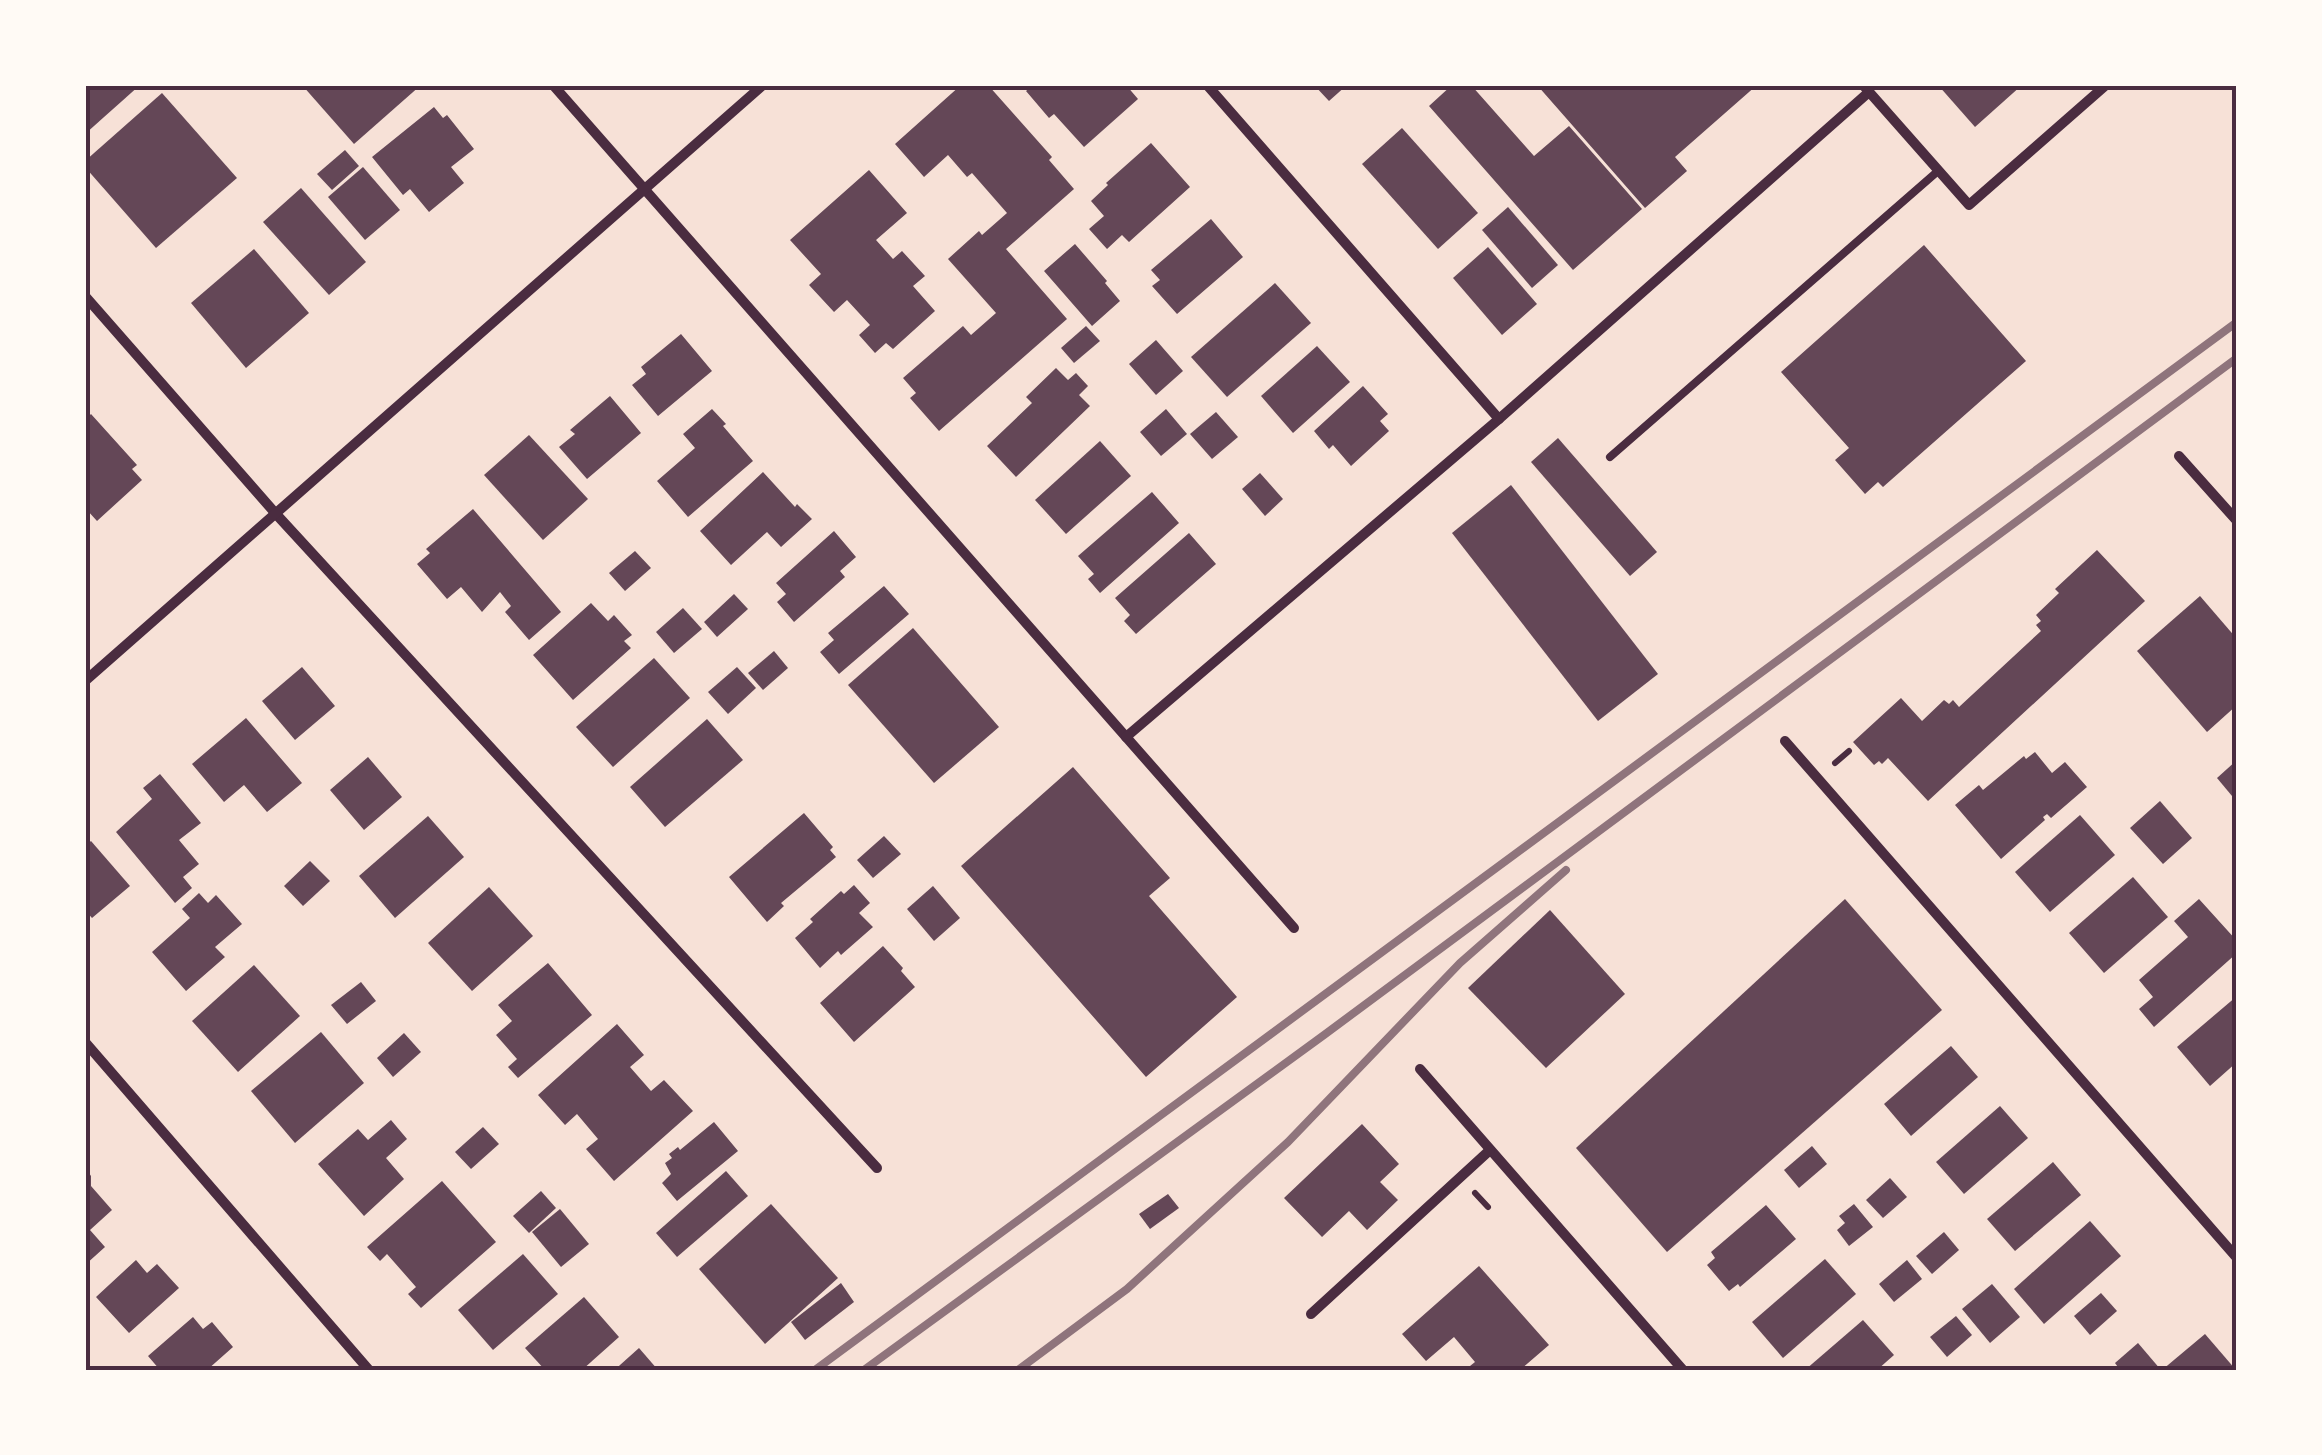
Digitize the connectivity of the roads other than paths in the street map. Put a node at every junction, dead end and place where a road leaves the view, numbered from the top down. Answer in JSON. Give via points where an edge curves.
{"nodes":[{"id":1,"x":553,"y":85,"type":"edge"},
{"id":2,"x":764,"y":85,"type":"edge"},
{"id":3,"x":1207,"y":85,"type":"edge"},
{"id":4,"x":2106,"y":85,"type":"edge"},
{"id":5,"x":1866,"y":88,"type":"edge"},
{"id":6,"x":1938,"y":171,"type":"junction"},
{"id":7,"x":644,"y":188,"type":"junction"},
{"id":8,"x":85,"y":296,"type":"edge"},
{"id":9,"x":1499,"y":419,"type":"junction"},
{"id":10,"x":2179,"y":456,"type":"dead end"},
{"id":11,"x":1610,"y":457,"type":"dead end"},
{"id":12,"x":276,"y":514,"type":"junction"},
{"id":13,"x":2237,"y":521,"type":"edge"},
{"id":14,"x":85,"y":681,"type":"edge"},
{"id":15,"x":1126,"y":737,"type":"junction"},
{"id":16,"x":1785,"y":741,"type":"dead end"},
{"id":17,"x":1294,"y":928,"type":"dead end"},
{"id":18,"x":85,"y":1042,"type":"edge"},
{"id":19,"x":1420,"y":1069,"type":"dead end"},
{"id":20,"x":1490,"y":1150,"type":"junction"},
{"id":21,"x":877,"y":1168,"type":"dead end"},
{"id":22,"x":2237,"y":1258,"type":"edge"},
{"id":23,"x":1311,"y":1314,"type":"dead end"},
{"id":24,"x":369,"y":1370,"type":"edge"},
{"id":25,"x":1683,"y":1370,"type":"edge"}],
"edges":[{"from":1,"to":7,"type":"street"},
{"from":2,"to":7,"type":"street"},
{"from":3,"to":9,"type":"street"},
{"from":4,"to":6,"type":"street","via":[[1969,205]]},
{"from":5,"to":6,"type":"street"},
{"from":5,"to":9,"type":"street"},
{"from":6,"to":11,"type":"lane"},
{"from":7,"to":12,"type":"street"},
{"from":7,"to":15,"type":"street"},
{"from":8,"to":12,"type":"street"},
{"from":9,"to":15,"type":"street"},
{"from":10,"to":13,"type":"street"},
{"from":12,"to":14,"type":"street"},
{"from":12,"to":21,"type":"street"},
{"from":15,"to":17,"type":"street"},
{"from":16,"to":22,"type":"street"},
{"from":18,"to":24,"type":"street"},
{"from":19,"to":20,"type":"street"},
{"from":20,"to":23,"type":"street"},
{"from":20,"to":25,"type":"street"}]}
